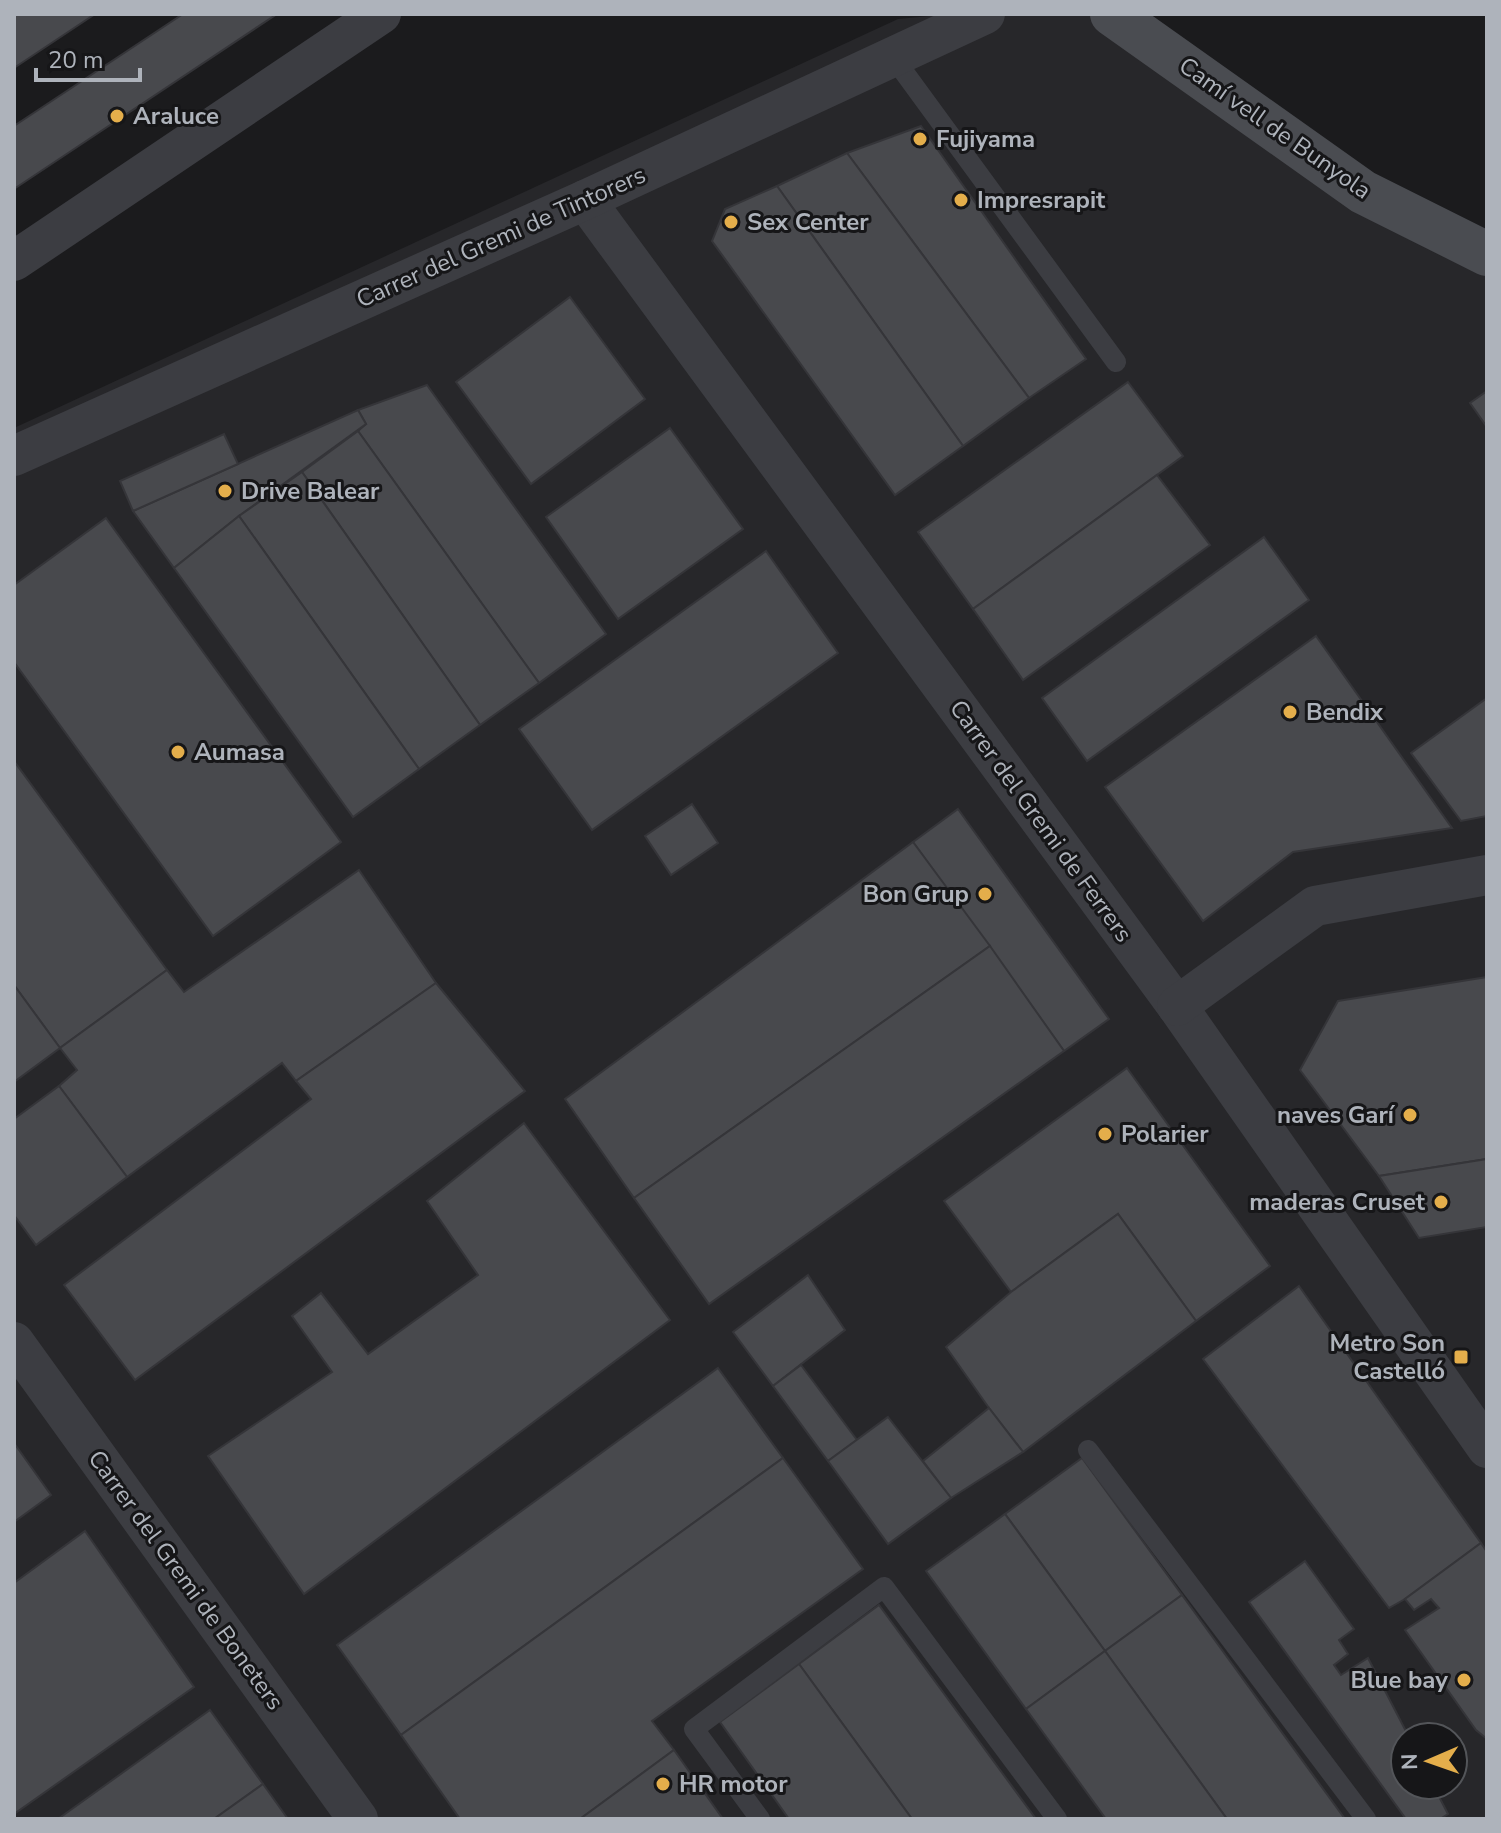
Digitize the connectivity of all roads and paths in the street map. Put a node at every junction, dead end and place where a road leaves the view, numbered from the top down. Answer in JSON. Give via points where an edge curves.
{"nodes":[{"id":1,"x":381,"y":14,"type":"edge"},
{"id":2,"x":985,"y":14,"type":"edge"},
{"id":3,"x":1112,"y":14,"type":"edge"},
{"id":4,"x":893,"y":57,"type":"junction"},
{"id":5,"x":585,"y":200,"type":"junction"},
{"id":6,"x":1487,"y":254,"type":"edge"},
{"id":7,"x":14,"y":261,"type":"edge"},
{"id":8,"x":1116,"y":362,"type":"dead end"},
{"id":9,"x":14,"y":456,"type":"edge"},
{"id":10,"x":1487,"y":875,"type":"edge"},
{"id":11,"x":1177,"y":1006,"type":"junction"},
{"id":12,"x":14,"y":1342,"type":"edge"},
{"id":13,"x":1487,"y":1448,"type":"edge"},
{"id":14,"x":1088,"y":1450,"type":"dead end"},
{"id":15,"x":358,"y":1819,"type":"edge"},
{"id":16,"x":760,"y":1819,"type":"edge"},
{"id":17,"x":1057,"y":1819,"type":"edge"},
{"id":18,"x":1366,"y":1819,"type":"edge"}],
"edges":[{"from":1,"to":7,"type":"street"},
{"from":2,"to":4,"type":"street","name":"Carrer del Gremi de Tintorers"},
{"from":3,"to":6,"type":"main road","name":"Camí vell de Bunyola","via":[[1363,192]]},
{"from":4,"to":5,"type":"street","name":"Carrer del Gremi de Tintorers"},
{"from":4,"to":8,"type":"lane"},
{"from":5,"to":9,"type":"street","name":"Carrer del Gremi de Tintorers"},
{"from":5,"to":11,"type":"street","name":"Carrer del Gremi de Ferrers"},
{"from":10,"to":11,"type":"street","via":[[1315,906]]},
{"from":11,"to":13,"type":"street","name":"Carrer del Gremi de Ferrers"},
{"from":12,"to":15,"type":"street","name":"Carrer del Gremi de Boneters"},
{"from":14,"to":18,"type":"lane"},
{"from":16,"to":17,"type":"lane","via":[[694,1729],[884,1587]]}]}
